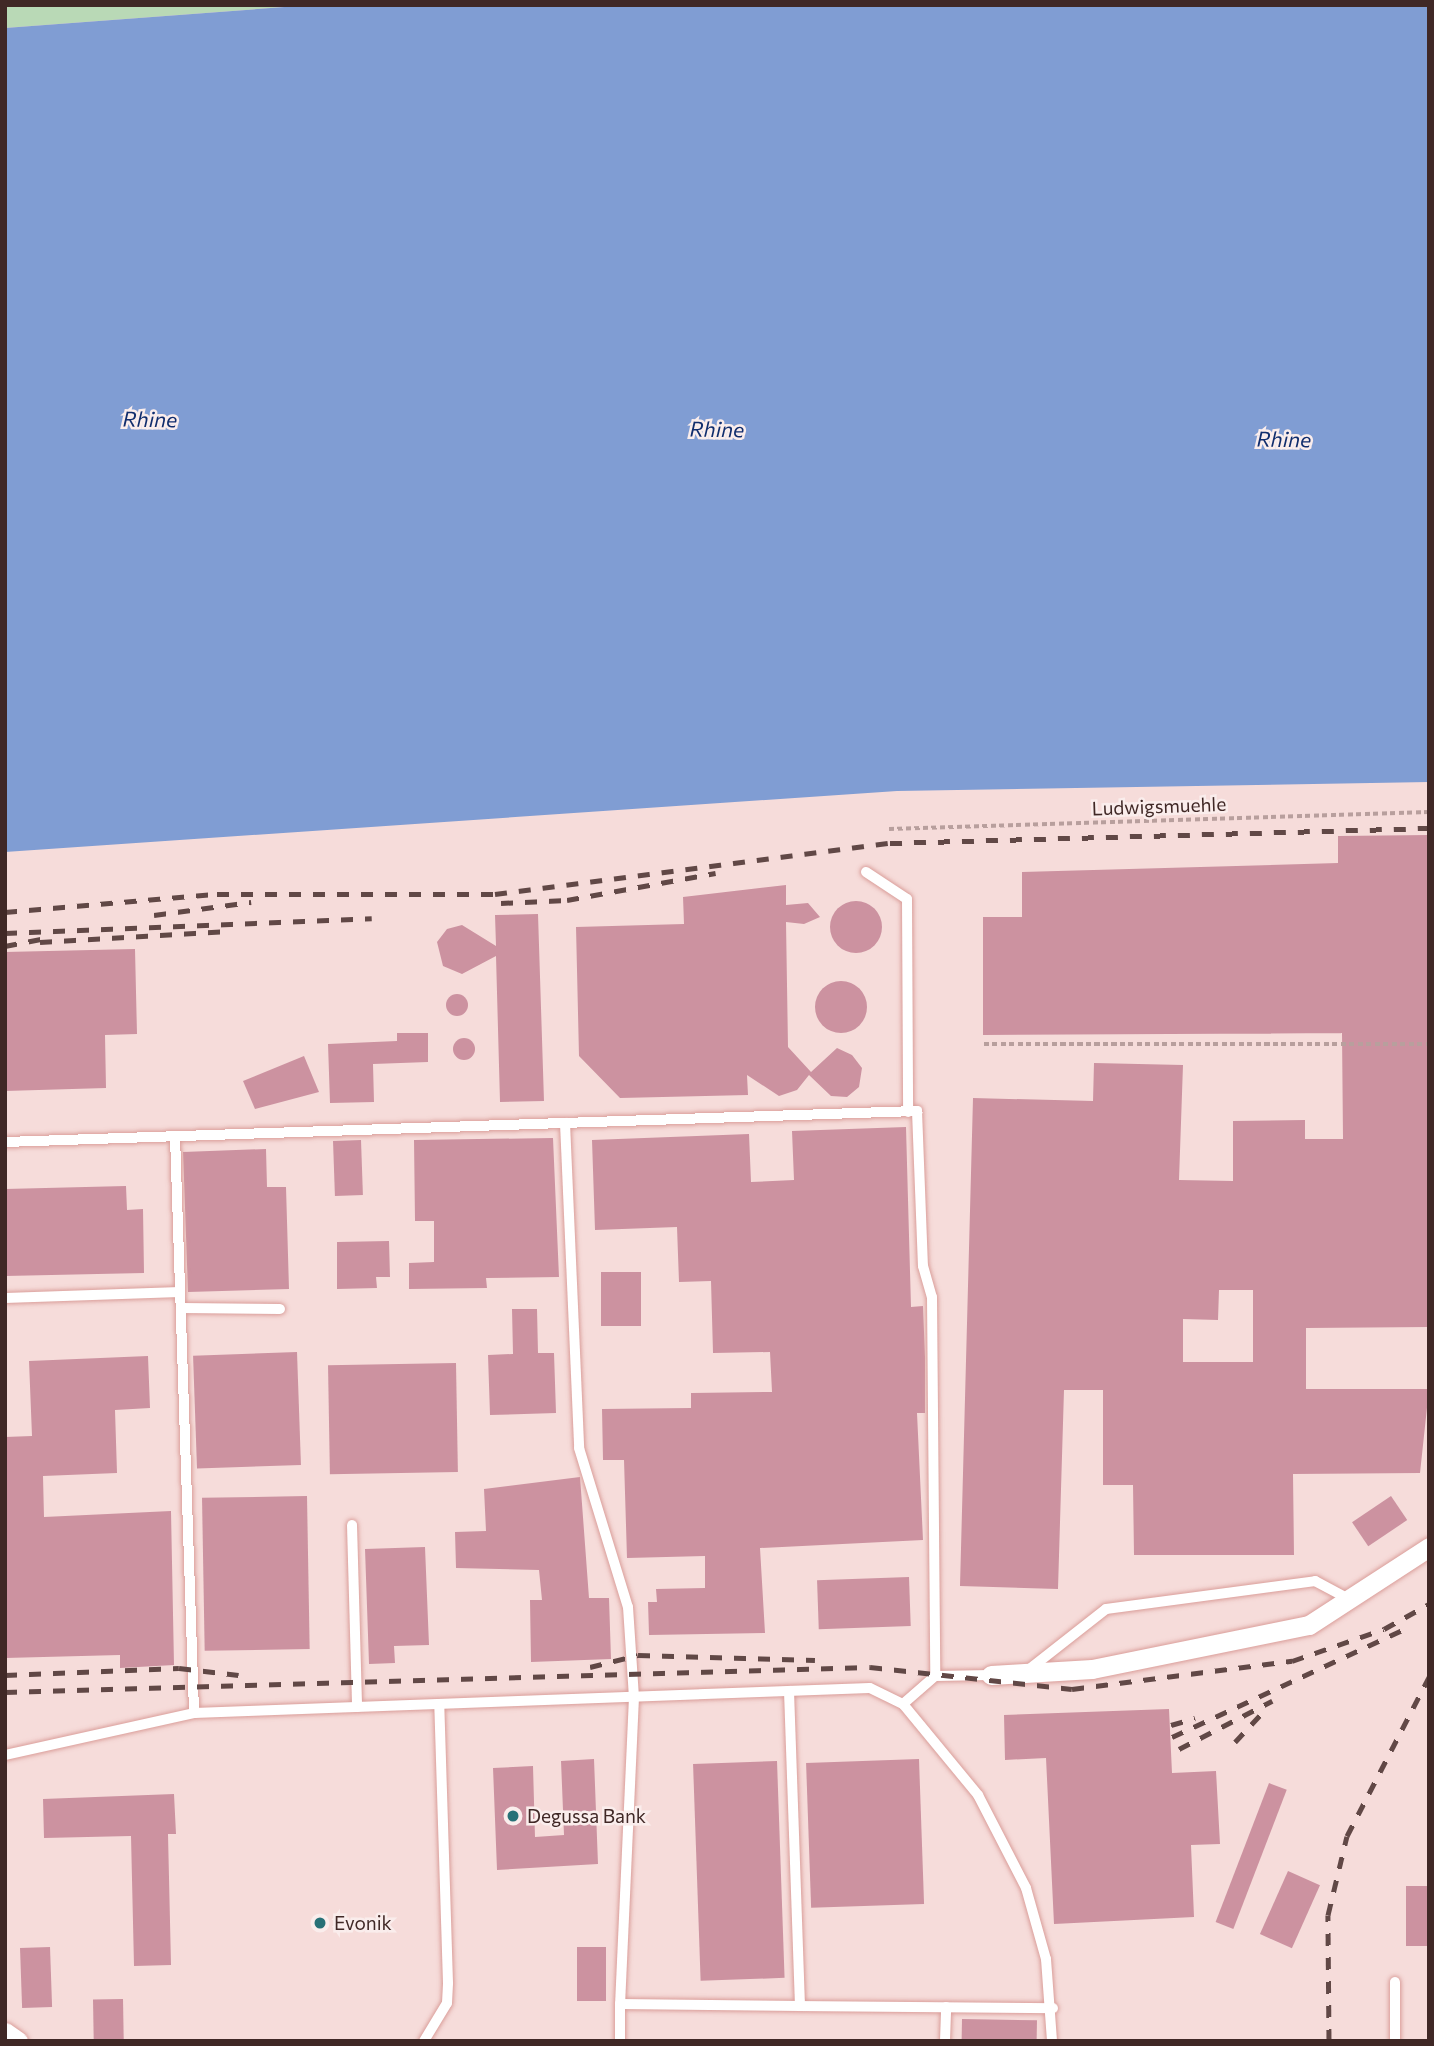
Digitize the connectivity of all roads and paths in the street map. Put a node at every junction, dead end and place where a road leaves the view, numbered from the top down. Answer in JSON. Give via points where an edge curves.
{"nodes":[{"id":1,"x":1429,"y":812,"type":"edge"},
{"id":2,"x":889,"y":829,"type":"dead end"},
{"id":3,"x":866,"y":872,"type":"dead end"},
{"id":4,"x":984,"y":1044,"type":"dead end"},
{"id":5,"x":1429,"y":1044,"type":"edge"},
{"id":6,"x":908,"y":1112,"type":"junction"},
{"id":7,"x":565,"y":1123,"type":"junction"},
{"id":8,"x":175,"y":1136,"type":"junction"},
{"id":9,"x":5,"y":1142,"type":"edge"},
{"id":10,"x":180,"y":1293,"type":"junction"},
{"id":11,"x":5,"y":1298,"type":"edge"},
{"id":12,"x":181,"y":1308,"type":"junction"},
{"id":13,"x":280,"y":1309,"type":"dead end"},
{"id":14,"x":352,"y":1525,"type":"dead end"},
{"id":15,"x":1429,"y":1547,"type":"edge"},
{"id":16,"x":1349,"y":1599,"type":"junction"},
{"id":17,"x":1024,"y":1674,"type":"junction"},
{"id":18,"x":992,"y":1675,"type":"joint"},
{"id":19,"x":935,"y":1676,"type":"junction"},
{"id":20,"x":789,"y":1691,"type":"junction"},
{"id":21,"x":634,"y":1697,"type":"junction"},
{"id":22,"x":439,"y":1704,"type":"junction"},
{"id":23,"x":904,"y":1704,"type":"junction"},
{"id":24,"x":357,"y":1707,"type":"junction"},
{"id":25,"x":194,"y":1713,"type":"junction"},
{"id":26,"x":5,"y":1755,"type":"edge"},
{"id":27,"x":1395,"y":1982,"type":"dead end"},
{"id":28,"x":620,"y":2004,"type":"junction"},
{"id":29,"x":800,"y":2006,"type":"junction"},
{"id":30,"x":946,"y":2007,"type":"junction"},
{"id":31,"x":1053,"y":2008,"type":"junction"},
{"id":32,"x":5,"y":2032,"type":"edge"},
{"id":33,"x":18,"y":2041,"type":"edge"},
{"id":34,"x":424,"y":2041,"type":"edge"},
{"id":35,"x":620,"y":2041,"type":"edge"},
{"id":36,"x":945,"y":2041,"type":"edge"},
{"id":37,"x":1052,"y":2041,"type":"edge"},
{"id":38,"x":1395,"y":2041,"type":"edge"}],
"edges":[{"from":1,"to":2,"type":"path","name":"Ludwigsmuehle"},
{"from":3,"to":6,"type":"lane","via":[[907,899]]},
{"from":4,"to":5,"type":"path"},
{"from":6,"to":7,"type":"lane"},
{"from":6,"to":19,"type":"lane","via":[[918,1111],[922,1266],[932,1297]]},
{"from":7,"to":8,"type":"lane"},
{"from":7,"to":21,"type":"lane","via":[[579,1448],[628,1607]]},
{"from":8,"to":9,"type":"lane"},
{"from":8,"to":10,"type":"lane"},
{"from":10,"to":11,"type":"lane"},
{"from":10,"to":12,"type":"lane"},
{"from":12,"to":13,"type":"lane"},
{"from":12,"to":25,"type":"lane"},
{"from":14,"to":24,"type":"lane"},
{"from":15,"to":16,"type":"street"},
{"from":16,"to":17,"type":"street","via":[[1309,1625],[1092,1670]]},
{"from":16,"to":17,"type":"lane","via":[[1315,1581],[1107,1609]]},
{"from":17,"to":18,"type":"street"},
{"from":18,"to":19,"type":"lane"},
{"from":19,"to":23,"type":"lane"},
{"from":20,"to":21,"type":"lane"},
{"from":20,"to":23,"type":"lane","via":[[870,1688]]},
{"from":20,"to":29,"type":"lane"},
{"from":21,"to":22,"type":"lane"},
{"from":21,"to":28,"type":"lane"},
{"from":22,"to":24,"type":"lane"},
{"from":22,"to":34,"type":"lane","via":[[448,1983],[447,2003]]},
{"from":23,"to":31,"type":"lane","via":[[950,1755],[998,1828],[1033,1910]]},
{"from":24,"to":25,"type":"lane"},
{"from":25,"to":26,"type":"lane"},
{"from":27,"to":38,"type":"lane"},
{"from":28,"to":29,"type":"lane"},
{"from":28,"to":35,"type":"lane"},
{"from":29,"to":30,"type":"lane"},
{"from":30,"to":31,"type":"lane"},
{"from":30,"to":36,"type":"lane"},
{"from":31,"to":37,"type":"lane"},
{"from":32,"to":33,"type":"street"}]}
